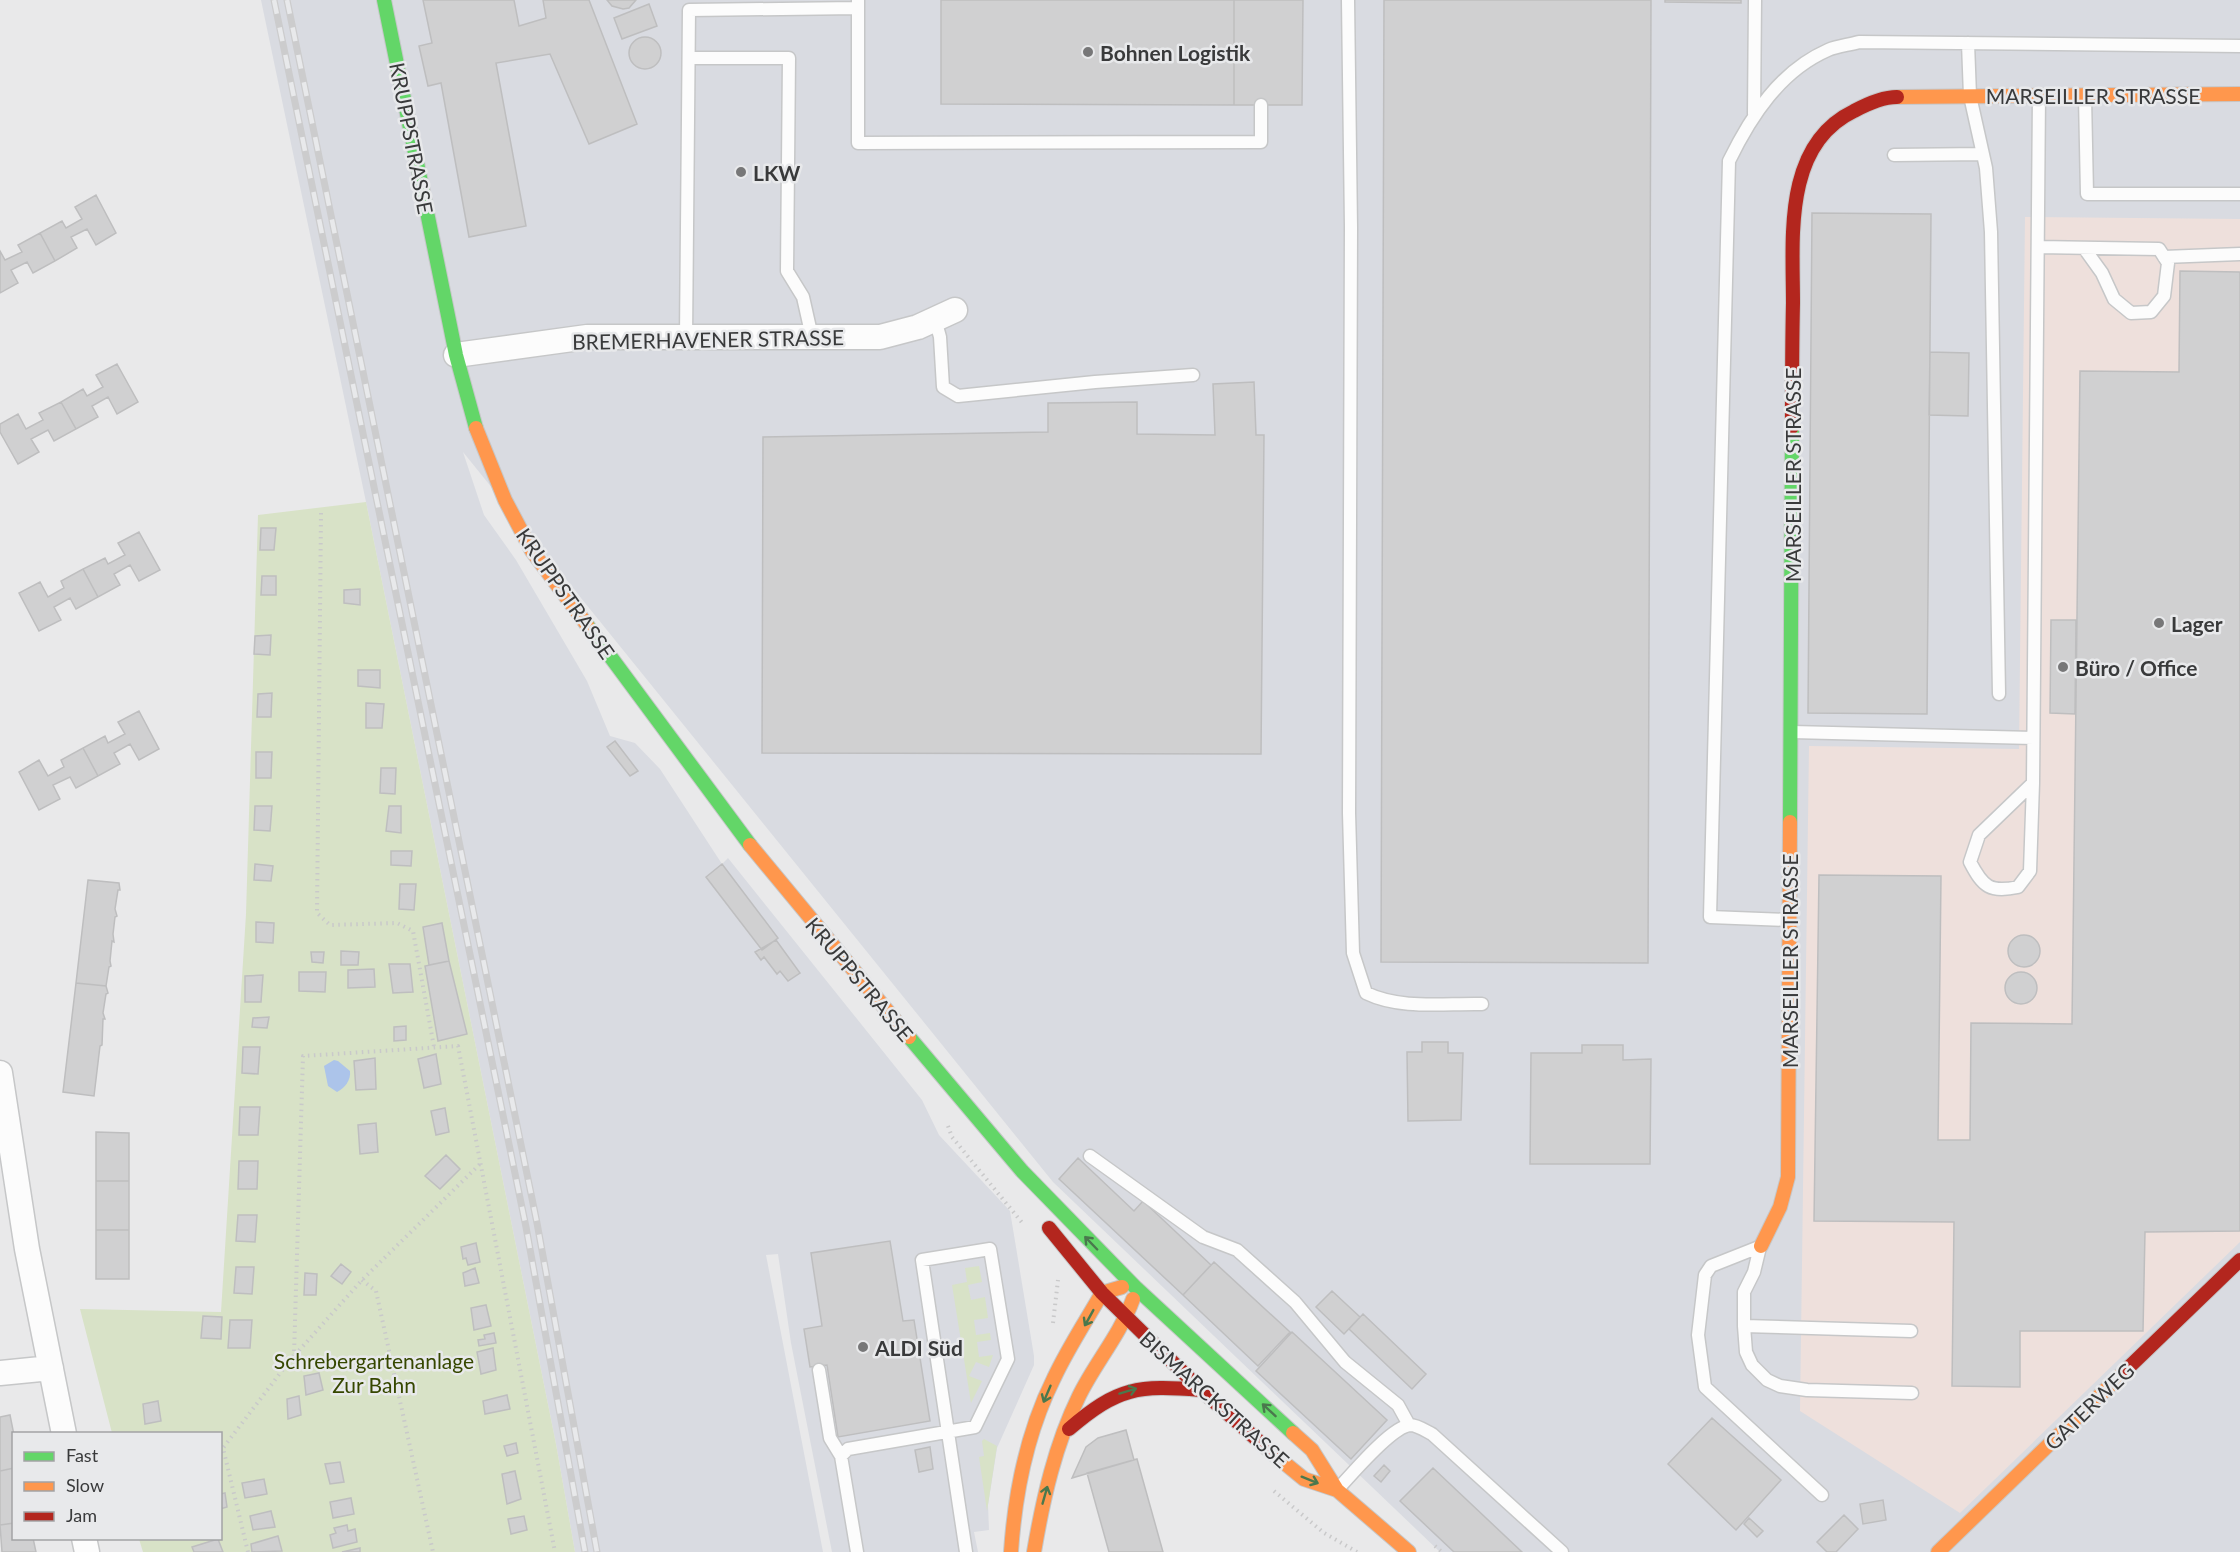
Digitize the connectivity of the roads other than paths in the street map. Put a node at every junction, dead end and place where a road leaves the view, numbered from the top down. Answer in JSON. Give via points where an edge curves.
{"nodes":[{"id":1,"x":384,"y":0,"type":"edge"},
{"id":2,"x":1348,"y":0,"type":"edge"},
{"id":3,"x":1755,"y":0,"type":"edge"},
{"id":4,"x":858,"y":4,"type":"edge"},
{"id":5,"x":1968,"y":43,"type":"junction"},
{"id":6,"x":2240,"y":46,"type":"edge"},
{"id":7,"x":688,"y":58,"type":"junction"},
{"id":8,"x":2085,"y":94,"type":"junction"},
{"id":9,"x":2240,"y":94,"type":"edge"},
{"id":10,"x":2039,"y":95,"type":"junction"},
{"id":11,"x":1970,"y":96,"type":"junction"},
{"id":12,"x":1261,"y":105,"type":"dead end"},
{"id":13,"x":1754,"y":115,"type":"junction"},
{"id":14,"x":1983,"y":154,"type":"junction"},
{"id":15,"x":1894,"y":155,"type":"dead end"},
{"id":16,"x":2240,"y":194,"type":"edge"},
{"id":17,"x":2038,"y":248,"type":"junction"},
{"id":18,"x":2084,"y":248,"type":"junction"},
{"id":19,"x":2240,"y":254,"type":"edge"},
{"id":20,"x":2164,"y":257,"type":"junction"},
{"id":21,"x":945,"y":314,"type":"joint"},
{"id":22,"x":686,"y":337,"type":"junction"},
{"id":23,"x":812,"y":337,"type":"junction"},
{"id":24,"x":456,"y":355,"type":"junction"},
{"id":25,"x":1193,"y":375,"type":"dead end"},
{"id":26,"x":1999,"y":694,"type":"dead end"},
{"id":27,"x":1790,"y":732,"type":"junction"},
{"id":28,"x":2033,"y":738,"type":"junction"},
{"id":29,"x":2033,"y":783,"type":"junction"},
{"id":30,"x":1789,"y":920,"type":"junction"},
{"id":31,"x":1482,"y":1004,"type":"dead end"},
{"id":32,"x":0,"y":1073,"type":"edge"},
{"id":33,"x":951,"y":1087,"type":"junction"},
{"id":34,"x":967,"y":1128,"type":"dead end"},
{"id":35,"x":1090,"y":1156,"type":"dead end"},
{"id":36,"x":1037,"y":1214,"type":"dead end"},
{"id":37,"x":1761,"y":1246,"type":"junction"},
{"id":38,"x":2240,"y":1260,"type":"edge"},
{"id":39,"x":1134,"y":1286,"type":"junction"},
{"id":40,"x":1102,"y":1293,"type":"junction"},
{"id":41,"x":1127,"y":1318,"type":"junction"},
{"id":42,"x":1744,"y":1326,"type":"junction"},
{"id":43,"x":1911,"y":1330,"type":"dead end"},
{"id":44,"x":51,"y":1368,"type":"junction"},
{"id":45,"x":819,"y":1370,"type":"dead end"},
{"id":46,"x":0,"y":1374,"type":"edge"},
{"id":47,"x":1201,"y":1390,"type":"junction"},
{"id":48,"x":1912,"y":1393,"type":"dead end"},
{"id":49,"x":1409,"y":1425,"type":"junction"},
{"id":50,"x":64,"y":1432,"type":"edge"},
{"id":51,"x":947,"y":1434,"type":"junction"},
{"id":52,"x":1063,"y":1435,"type":"junction"},
{"id":53,"x":841,"y":1456,"type":"junction"},
{"id":54,"x":1337,"y":1490,"type":"junction"},
{"id":55,"x":1822,"y":1495,"type":"dead end"},
{"id":56,"x":857,"y":1552,"type":"edge"},
{"id":57,"x":966,"y":1552,"type":"edge"},
{"id":58,"x":1011,"y":1552,"type":"edge"},
{"id":59,"x":1034,"y":1552,"type":"edge"},
{"id":60,"x":1409,"y":1552,"type":"edge"},
{"id":61,"x":1562,"y":1552,"type":"edge"},
{"id":62,"x":1938,"y":1552,"type":"edge"}],
"edges":[{"from":1,"to":24,"type":"street","name":"KRUPPSTRASSE"},
{"from":2,"to":31,"type":"lane","via":[[1352,227],[1349,813],[1353,953],[1366,993],[1378,999],[1397,1003]]},
{"from":3,"to":13,"type":"lane"},
{"from":4,"to":7,"type":"lane","via":[[689,10]]},
{"from":4,"to":12,"type":"lane","via":[[858,142],[1261,142]]},
{"from":5,"to":6,"type":"lane"},
{"from":5,"to":11,"type":"lane"},
{"from":5,"to":13,"type":"lane","via":[[1859,42],[1829,50],[1796,68]]},
{"from":7,"to":22,"type":"lane"},
{"from":7,"to":23,"type":"lane","via":[[789,58],[787,271],[803,297]]},
{"from":8,"to":9,"type":"street","name":"MARSEILLER STRASSE"},
{"from":8,"to":10,"type":"street","name":"MARSEILLER STRASSE"},
{"from":8,"to":16,"type":"lane","via":[[2087,194]]},
{"from":10,"to":11,"type":"street","name":"MARSEILLER STRASSE"},
{"from":10,"to":17,"type":"lane"},
{"from":11,"to":14,"type":"lane"},
{"from":11,"to":27,"type":"street","name":"MARSEILLER STRASSE","via":[[1889,97],[1861,105],[1823,132],[1809,153],[1798,183],[1793,215]]},
{"from":13,"to":30,"type":"lane","via":[[1729,161],[1710,917]]},
{"from":14,"to":15,"type":"lane"},
{"from":14,"to":26,"type":"lane","via":[[1991,232]]},
{"from":17,"to":18,"type":"lane"},
{"from":17,"to":28,"type":"lane"},
{"from":18,"to":20,"type":"lane","via":[[2159,249]]},
{"from":18,"to":20,"type":"lane","via":[[2114,298],[2131,313],[2151,312],[2164,296],[2168,263]]},
{"from":19,"to":20,"type":"lane"},
{"from":21,"to":23,"type":"street","name":"BREMERHAVENER STRASSE","via":[[918,327],[880,337]]},
{"from":21,"to":25,"type":"lane","via":[[940,337],[943,387],[958,396]]},
{"from":22,"to":23,"type":"street","name":"BREMERHAVENER STRASSE"},
{"from":22,"to":24,"type":"street","name":"BREMERHAVENER STRASSE","via":[[587,337]]},
{"from":24,"to":33,"type":"street","name":"KRUPPSTRASSE","via":[[475,424],[505,500],[532,551],[766,867]]},
{"from":27,"to":28,"type":"lane"},
{"from":27,"to":30,"type":"street","name":"MARSEILLER STRASSE"},
{"from":28,"to":29,"type":"lane"},
{"from":29,"to":29,"type":"lane","via":[[2030,871],[2018,887],[2000,891],[1980,881],[1970,862],[1980,835]]},
{"from":30,"to":37,"type":"street","name":"MARSEILLER STRASSE","via":[[1788,1177],[1780,1207]]},
{"from":32,"to":44,"type":"street","via":[[27,1249]]},
{"from":33,"to":34,"type":"street","name":"KRUPPSTRASSE"},
{"from":39,"to":33,"type":"street","name":"KRUPPSTRASSE","one_way":true,"via":[[1022,1171]]},
{"from":35,"to":49,"type":"lane","via":[[1203,1238],[1238,1250],[1295,1302],[1345,1362],[1398,1406]]},
{"from":36,"to":40,"type":"street"},
{"from":37,"to":42,"type":"lane","via":[[1744,1292]]},
{"from":37,"to":55,"type":"lane","via":[[1711,1266],[1705,1275],[1698,1335],[1706,1387]]},
{"from":38,"to":62,"type":"street","name":"GATERWEG"},
{"from":39,"to":40,"type":"street"},
{"from":39,"to":41,"type":"street"},
{"from":54,"to":39,"type":"street","name":"BISMARCKSTRASSE","one_way":true,"via":[[1312,1450]]},
{"from":40,"to":41,"type":"street","name":"BISMARCKSTRASSE"},
{"from":40,"to":58,"type":"street","one_way":true,"via":[[1049,1388],[1031,1433],[1019,1480]]},
{"from":41,"to":47,"type":"street","name":"BISMARCKSTRASSE"},
{"from":41,"to":52,"type":"street","via":[[1080,1395]]},
{"from":42,"to":43,"type":"lane"},
{"from":42,"to":48,"type":"lane","via":[[1746,1352],[1752,1365],[1780,1386]]},
{"from":44,"to":46,"type":"street"},
{"from":44,"to":50,"type":"street"},
{"from":45,"to":53,"type":"lane","via":[[830,1438]]},
{"from":52,"to":47,"type":"street","one_way":true,"via":[[1104,1400],[1128,1389],[1153,1386]]},
{"from":47,"to":54,"type":"street","name":"BISMARCKSTRASSE","one_way":true,"via":[[1304,1479]]},
{"from":49,"to":54,"type":"lane","via":[[1385,1440]]},
{"from":49,"to":61,"type":"lane","via":[[1432,1434]]},
{"from":51,"to":51,"type":"lane","via":[[922,1260],[990,1249],[1008,1359],[975,1427]]},
{"from":51,"to":53,"type":"lane","via":[[848,1449]]},
{"from":51,"to":57,"type":"lane"},
{"from":59,"to":52,"type":"street","one_way":true,"via":[[1042,1504]]},
{"from":53,"to":56,"type":"lane"},
{"from":54,"to":60,"type":"street","name":"BISMARCKSTRASSE"}]}
